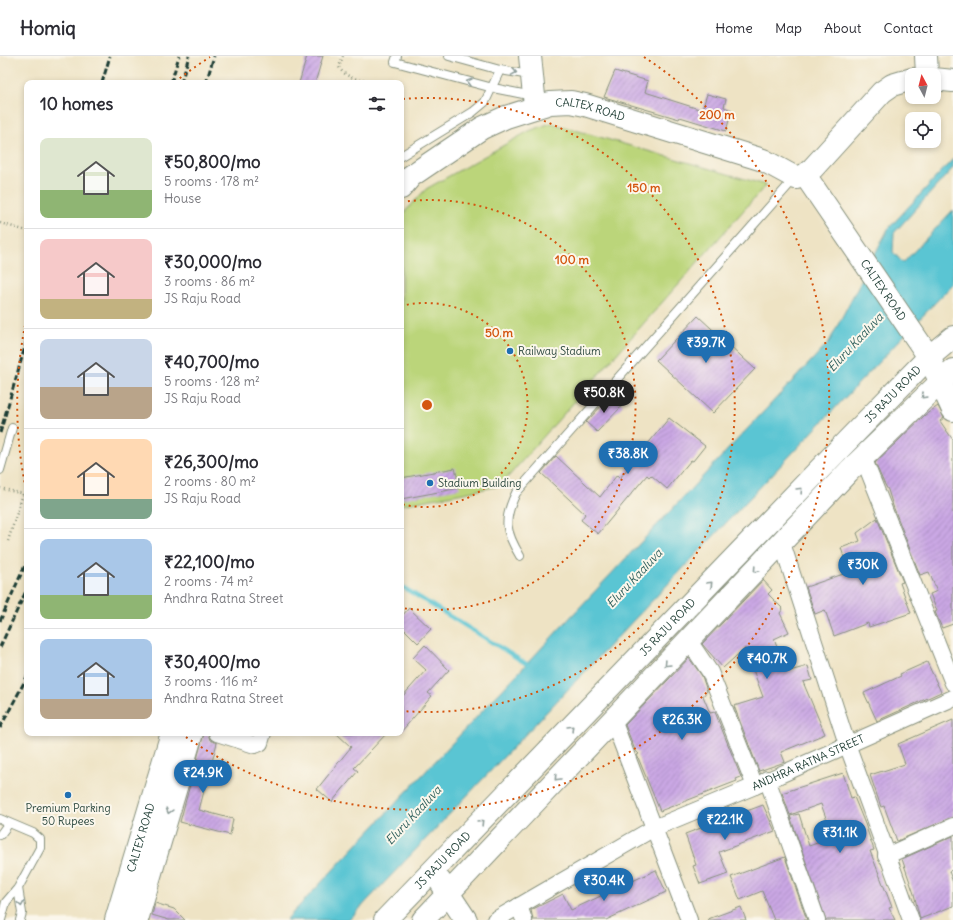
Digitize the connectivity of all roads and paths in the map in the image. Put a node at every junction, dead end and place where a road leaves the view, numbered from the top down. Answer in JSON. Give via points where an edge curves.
{"nodes":[{"id":1,"x":343,"y":56,"type":"edge"},
{"id":2,"x":397,"y":56,"type":"edge"},
{"id":3,"x":449,"y":56,"type":"edge"},
{"id":4,"x":926,"y":56,"type":"edge"},
{"id":5,"x":927,"y":68,"type":"edge"},
{"id":6,"x":500,"y":70,"type":"junction"},
{"id":7,"x":362,"y":80,"type":"edge"},
{"id":8,"x":941,"y":80,"type":"edge"},
{"id":9,"x":905,"y":81,"type":"edge"},
{"id":10,"x":953,"y":81,"type":"edge"},
{"id":11,"x":533,"y":83,"type":"edge"},
{"id":12,"x":493,"y":88,"type":"junction"},
{"id":13,"x":404,"y":154,"type":"edge"},
{"id":14,"x":794,"y":174,"type":"junction"},
{"id":15,"x":404,"y":181,"type":"edge"},
{"id":16,"x":0,"y":223,"type":"edge"},
{"id":17,"x":24,"y":230,"type":"edge"},
{"id":18,"x":953,"y":337,"type":"edge"},
{"id":19,"x":929,"y":357,"type":"junction"},
{"id":20,"x":947,"y":375,"type":"edge"},
{"id":21,"x":953,"y":410,"type":"edge"},
{"id":22,"x":12,"y":428,"type":"dead end"},
{"id":23,"x":863,"y":457,"type":"junction"},
{"id":24,"x":0,"y":470,"type":"edge"},
{"id":25,"x":0,"y":488,"type":"edge"},
{"id":26,"x":23,"y":494,"type":"joint"},
{"id":27,"x":8,"y":541,"type":"dead end"},
{"id":28,"x":782,"y":543,"type":"junction"},
{"id":29,"x":520,"y":556,"type":"dead end"},
{"id":30,"x":689,"y":641,"type":"junction"},
{"id":31,"x":953,"y":683,"type":"edge"},
{"id":32,"x":953,"y":698,"type":"edge"},
{"id":33,"x":612,"y":720,"type":"junction"},
{"id":34,"x":171,"y":736,"type":"edge"},
{"id":35,"x":191,"y":736,"type":"edge"},
{"id":36,"x":226,"y":736,"type":"edge"},
{"id":37,"x":262,"y":736,"type":"edge"},
{"id":38,"x":846,"y":744,"type":"junction"},
{"id":39,"x":761,"y":782,"type":"junction"},
{"id":40,"x":0,"y":819,"type":"edge"},
{"id":41,"x":8,"y":823,"type":"junction"},
{"id":42,"x":953,"y":826,"type":"edge"},
{"id":43,"x":654,"y":828,"type":"junction"},
{"id":44,"x":0,"y":835,"type":"edge"},
{"id":45,"x":886,"y":856,"type":"junction"},
{"id":46,"x":432,"y":872,"type":"junction"},
{"id":47,"x":18,"y":888,"type":"junction"},
{"id":48,"x":449,"y":893,"type":"junction"},
{"id":49,"x":521,"y":913,"type":"edge"},
{"id":50,"x":1,"y":920,"type":"edge"},
{"id":51,"x":20,"y":920,"type":"edge"},
{"id":52,"x":116,"y":920,"type":"edge"},
{"id":53,"x":137,"y":920,"type":"edge"},
{"id":54,"x":385,"y":920,"type":"edge"},
{"id":55,"x":423,"y":920,"type":"edge"},
{"id":56,"x":466,"y":920,"type":"edge"},
{"id":57,"x":495,"y":920,"type":"edge"},
{"id":58,"x":689,"y":920,"type":"edge"},
{"id":59,"x":817,"y":920,"type":"edge"},
{"id":60,"x":911,"y":920,"type":"edge"}],
"edges":[{"from":1,"to":7,"type":"path","via":[[339,68],[342,72]]},
{"from":12,"to":2,"type":"lane","one_way":true,"via":[[395,62]]},
{"from":3,"to":6,"type":"lane"},
{"from":4,"to":5,"type":"street"},
{"from":6,"to":11,"type":"lane","one_way":true},
{"from":6,"to":12,"type":"lane"},
{"from":8,"to":10,"type":"street"},
{"from":9,"to":14,"type":"street","via":[[892,85],[882,92]]},
{"from":11,"to":12,"type":"lane"},
{"from":11,"to":14,"type":"street","name":"CALTEX ROAD","via":[[558,101],[585,105],[763,160]]},
{"from":11,"to":15,"type":"street","name":"CALTEX ROAD","via":[[482,128]]},
{"from":12,"to":13,"type":"lane","via":[[485,102],[473,112]]},
{"from":14,"to":19,"type":"street","name":"CALTEX ROAD","via":[[858,252]]},
{"from":14,"to":29,"type":"lane","via":[[516,493],[506,516],[508,533]]},
{"from":16,"to":17,"type":"path"},
{"from":18,"to":19,"type":"street","name":"JS RAJU ROAD"},
{"from":19,"to":20,"type":"street","name":"CALTEX ROAD"},
{"from":46,"to":19,"type":"street","name":"JS RAJU ROAD","one_way":true},
{"from":20,"to":21,"type":"street","name":"CALTEX ROAD"},
{"from":20,"to":23,"type":"street","one_way":true},
{"from":22,"to":24,"type":"lane"},
{"from":23,"to":28,"type":"street"},
{"from":23,"to":31,"type":"street"},
{"from":25,"to":26,"type":"path"},
{"from":26,"to":27,"type":"path"},
{"from":28,"to":30,"type":"street","one_way":true},
{"from":28,"to":38,"type":"street"},
{"from":30,"to":33,"type":"street","one_way":true},
{"from":30,"to":39,"type":"street","via":[[713,678]]},
{"from":32,"to":38,"type":"street","name":"ANDHRA RATNA STREET"},
{"from":33,"to":43,"type":"street"},
{"from":33,"to":48,"type":"street","one_way":true},
{"from":34,"to":52,"type":"street","name":"CALTEX ROAD"},
{"from":35,"to":53,"type":"street","name":"CALTEX ROAD","one_way":true},
{"from":36,"to":37,"type":"street","via":[[255,745],[260,743]]},
{"from":38,"to":39,"type":"street","name":"ANDHRA RATNA STREET"},
{"from":38,"to":45,"type":"street"},
{"from":39,"to":43,"type":"street","name":"ANDHRA RATNA STREET"},
{"from":39,"to":59,"type":"street"},
{"from":40,"to":41,"type":"lane"},
{"from":41,"to":44,"type":"lane"},
{"from":41,"to":47,"type":"lane","via":[[33,833],[40,839],[40,848]]},
{"from":42,"to":45,"type":"street"},
{"from":43,"to":49,"type":"street","name":"ANDHRA RATNA STREET"},
{"from":43,"to":58,"type":"street"},
{"from":45,"to":60,"type":"street"},
{"from":46,"to":48,"type":"street"},
{"from":46,"to":54,"type":"street","name":"JS RAJU ROAD"},
{"from":47,"to":50,"type":"lane","via":[[6,902]]},
{"from":47,"to":51,"type":"lane","one_way":true,"via":[[22,913]]},
{"from":48,"to":55,"type":"street"},
{"from":48,"to":56,"type":"street"},
{"from":49,"to":57,"type":"street","name":"ANDHRA RATNA STREET"}]}
